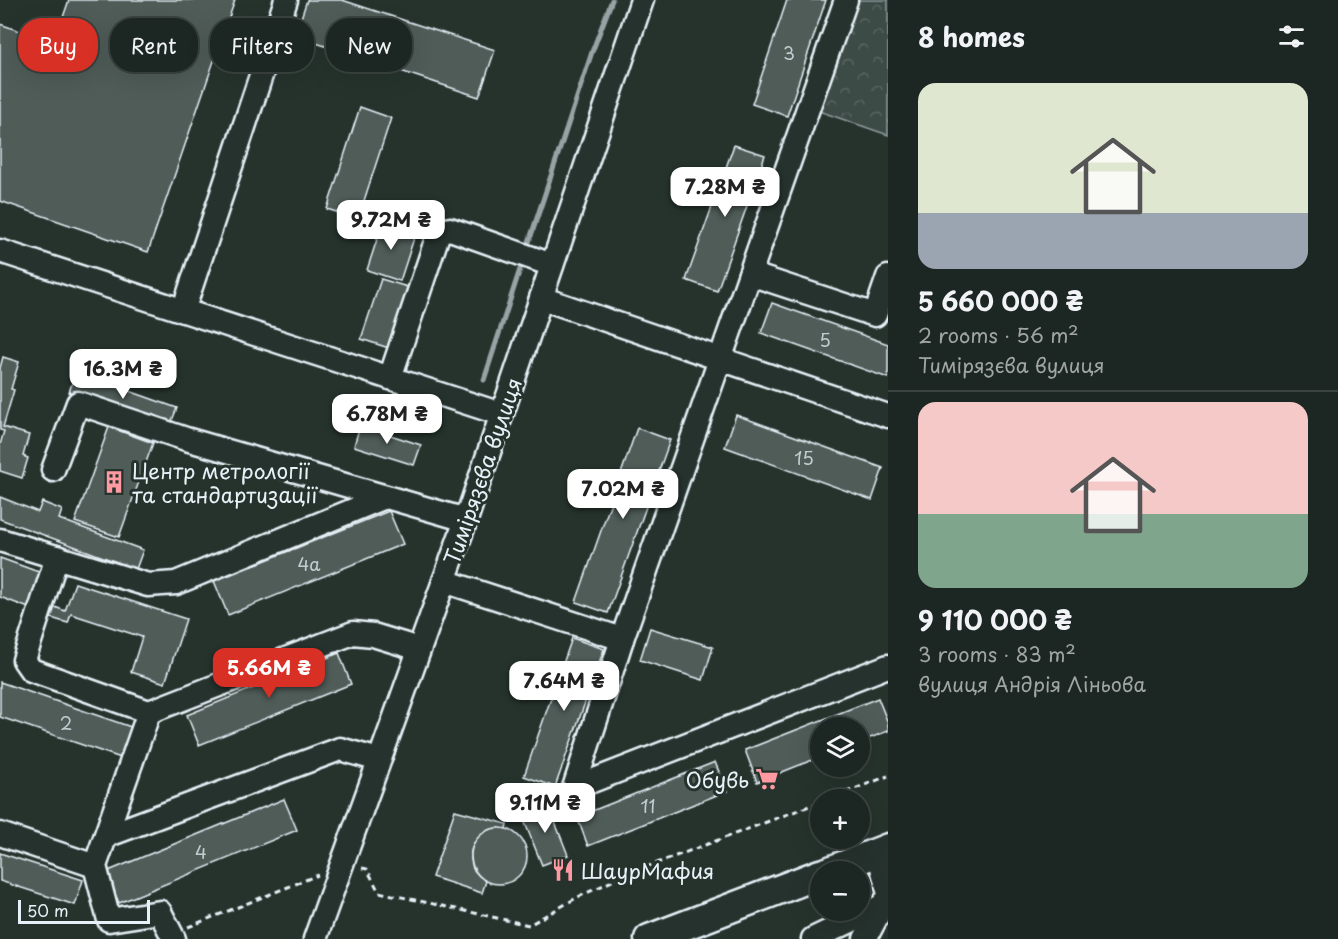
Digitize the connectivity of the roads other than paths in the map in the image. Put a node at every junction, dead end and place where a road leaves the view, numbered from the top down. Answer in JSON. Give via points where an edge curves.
{"nodes":[{"id":1,"x":286,"y":0,"type":"edge"},
{"id":2,"x":642,"y":0,"type":"edge"},
{"id":3,"x":846,"y":0,"type":"edge"},
{"id":4,"x":0,"y":251,"type":"edge"},
{"id":5,"x":552,"y":265,"type":"junction"},
{"id":6,"x":750,"y":274,"type":"junction"},
{"id":7,"x":888,"y":277,"type":"edge"},
{"id":8,"x":541,"y":298,"type":"junction"},
{"id":9,"x":183,"y":311,"type":"junction"},
{"id":10,"x":720,"y":359,"type":"junction"},
{"id":11,"x":390,"y":378,"type":"junction"},
{"id":12,"x":501,"y":414,"type":"junction"},
{"id":13,"x":888,"y":416,"type":"edge"},
{"id":14,"x":53,"y":470,"type":"dead end"},
{"id":15,"x":385,"y":497,"type":"junction"},
{"id":16,"x":466,"y":520,"type":"junction"},
{"id":17,"x":0,"y":540,"type":"edge"},
{"id":18,"x":57,"y":557,"type":"junction"},
{"id":19,"x":444,"y":581,"type":"junction"},
{"id":20,"x":622,"y":639,"type":"junction"},
{"id":21,"x":419,"y":648,"type":"junction"},
{"id":22,"x":888,"y":666,"type":"edge"},
{"id":23,"x":149,"y":712,"type":"junction"},
{"id":24,"x":379,"y":760,"type":"junction"},
{"id":25,"x":0,"y":834,"type":"edge"},
{"id":26,"x":106,"y":836,"type":"junction"},
{"id":27,"x":883,"y":850,"type":"edge"},
{"id":28,"x":855,"y":861,"type":"edge"},
{"id":29,"x":96,"y":866,"type":"junction"},
{"id":30,"x":810,"y":878,"type":"edge"},
{"id":31,"x":886,"y":897,"type":"edge"},
{"id":32,"x":173,"y":937,"type":"edge"},
{"id":33,"x":315,"y":939,"type":"edge"},
{"id":34,"x":649,"y":939,"type":"edge"},
{"id":35,"x":813,"y":939,"type":"edge"},
{"id":36,"x":865,"y":939,"type":"edge"}],
"edges":[{"from":1,"to":9,"type":"street"},
{"from":2,"to":5,"type":"street","name":"Тимірязєва вулиця"},
{"from":3,"to":6,"type":"street"},
{"from":4,"to":9,"type":"street"},
{"from":5,"to":8,"type":"street","name":"Тимірязєва вулиця"},
{"from":5,"to":11,"type":"street","via":[[450,229],[439,232]]},
{"from":6,"to":7,"type":"street","via":[[875,315]]},
{"from":6,"to":10,"type":"street"},
{"from":8,"to":10,"type":"street"},
{"from":8,"to":12,"type":"street","name":"Тимірязєва вулиця"},
{"from":9,"to":11,"type":"street"},
{"from":10,"to":13,"type":"street"},
{"from":10,"to":20,"type":"street"},
{"from":11,"to":12,"type":"street"},
{"from":12,"to":16,"type":"street","name":"Тимірязєва вулиця"},
{"from":14,"to":15,"type":"street","via":[[78,403]]},
{"from":15,"to":16,"type":"street"},
{"from":15,"to":18,"type":"street","via":[[176,583],[148,585]]},
{"from":16,"to":19,"type":"street","name":"Тимірязєва вулиця"},
{"from":17,"to":18,"type":"street"},
{"from":18,"to":23,"type":"street","via":[[24,660],[31,670]]},
{"from":19,"to":20,"type":"street"},
{"from":19,"to":21,"type":"street","name":"Тимірязєва вулиця"},
{"from":20,"to":22,"type":"street","via":[[574,788]]},
{"from":21,"to":23,"type":"street","via":[[353,633]]},
{"from":21,"to":24,"type":"street","name":"Тимірязєва вулиця"},
{"from":23,"to":26,"type":"street"},
{"from":24,"to":26,"type":"street","via":[[340,749]]},
{"from":24,"to":33,"type":"street","name":"Тимірязєва вулиця"},
{"from":25,"to":29,"type":"street"},
{"from":26,"to":29,"type":"street"},
{"from":27,"to":28,"type":"main road"},
{"from":27,"to":31,"type":"street"},
{"from":29,"to":32,"type":"street","via":[[109,920],[160,912]]},
{"from":30,"to":34,"type":"main road"},
{"from":31,"to":35,"type":"street"},
{"from":31,"to":36,"type":"street"}]}
